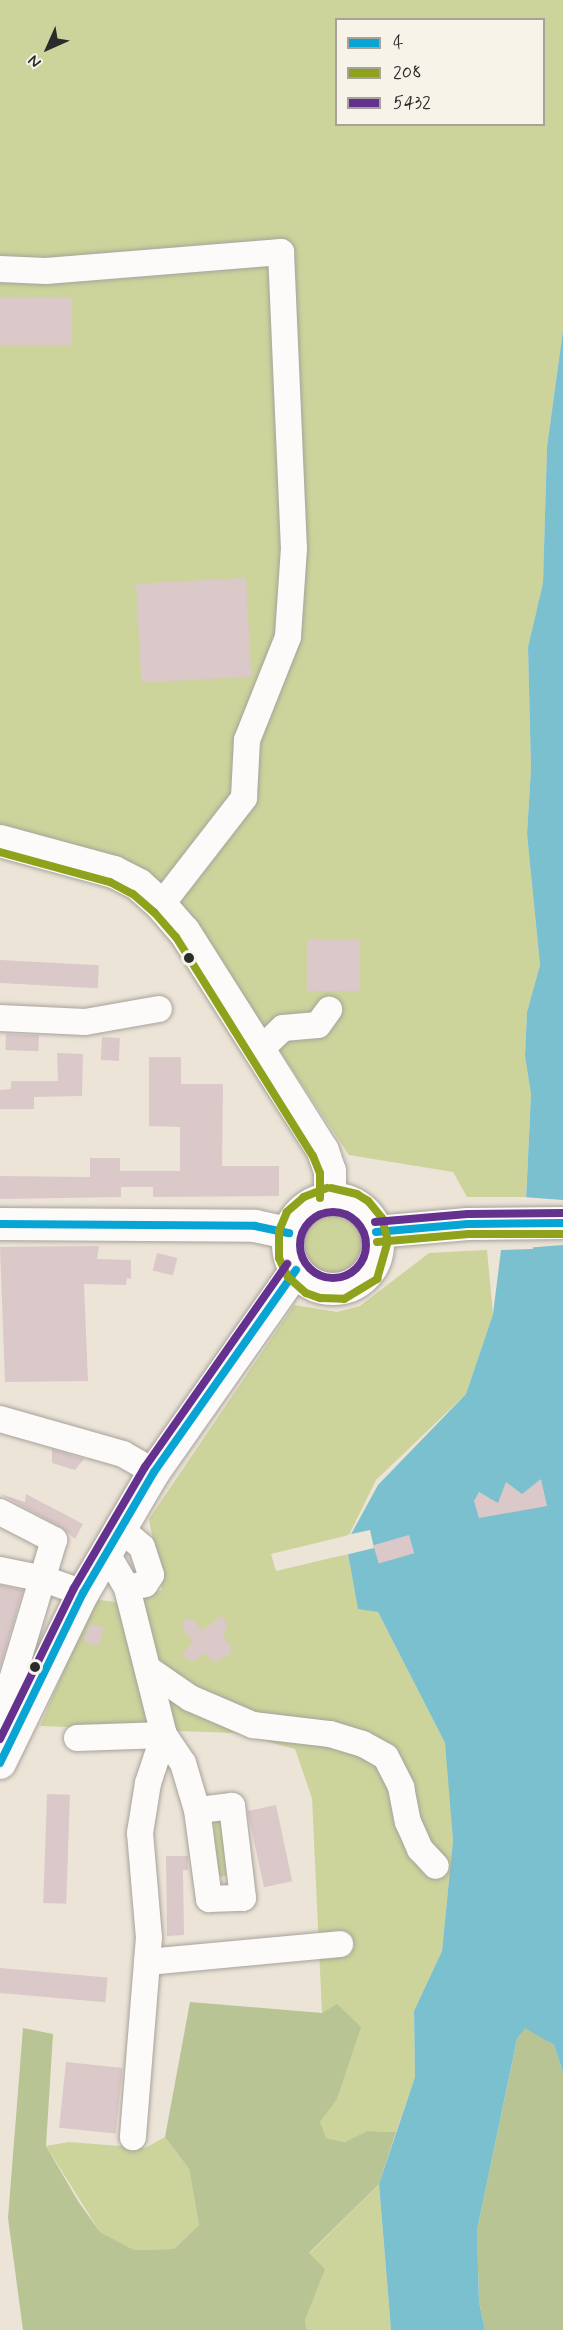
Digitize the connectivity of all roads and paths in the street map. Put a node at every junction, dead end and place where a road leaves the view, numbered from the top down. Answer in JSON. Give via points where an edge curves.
{"nodes":[{"id":1,"x":0,"y":269,"type":"edge"},
{"id":2,"x":0,"y":841,"type":"edge"},
{"id":3,"x":161,"y":905,"type":"junction"},
{"id":4,"x":159,"y":1009,"type":"dead end"},
{"id":5,"x":329,"y":1010,"type":"dead end"},
{"id":6,"x":0,"y":1018,"type":"edge"},
{"id":7,"x":259,"y":1051,"type":"junction"},
{"id":8,"x":330,"y":1198,"type":"junction"},
{"id":9,"x":563,"y":1223,"type":"edge"},
{"id":10,"x":0,"y":1224,"type":"edge"},
{"id":11,"x":376,"y":1232,"type":"junction"},
{"id":12,"x":289,"y":1233,"type":"junction"},
{"id":13,"x":296,"y":1270,"type":"junction"},
{"id":14,"x":0,"y":1419,"type":"edge"},
{"id":15,"x":154,"y":1472,"type":"junction"},
{"id":16,"x":0,"y":1512,"type":"edge"},
{"id":17,"x":113,"y":1540,"type":"junction"},
{"id":18,"x":0,"y":1570,"type":"edge"},
{"id":19,"x":44,"y":1579,"type":"junction"},
{"id":20,"x":83,"y":1593,"type":"junction"},
{"id":21,"x":148,"y":1669,"type":"junction"},
{"id":22,"x":164,"y":1735,"type":"junction"},
{"id":23,"x":77,"y":1738,"type":"dead end"},
{"id":24,"x":4,"y":1749,"type":"edge"},
{"id":25,"x":197,"y":1810,"type":"dead end"},
{"id":26,"x":436,"y":1866,"type":"dead end"},
{"id":27,"x":340,"y":1944,"type":"dead end"},
{"id":28,"x":147,"y":1962,"type":"junction"},
{"id":29,"x":133,"y":2137,"type":"dead end"}],
"edges":[{"from":1,"to":3,"type":"street","via":[[46,271],[281,252],[294,548],[288,638],[247,740],[244,798]]},
{"from":2,"to":3,"type":"main road","via":[[114,872],[139,885]]},
{"from":3,"to":7,"type":"main road","via":[[184,931]]},
{"from":4,"to":6,"type":"street","via":[[85,1022]]},
{"from":5,"to":7,"type":"street","via":[[318,1025],[283,1028]]},
{"from":7,"to":8,"type":"main road","via":[[323,1151],[330,1171]]},
{"from":8,"to":11,"type":"main road","via":[[361,1209]]},
{"from":8,"to":12,"type":"main road","via":[[302,1211]]},
{"from":9,"to":11,"type":"main road","via":[[468,1224]]},
{"from":10,"to":12,"type":"main road","via":[[255,1226]]},
{"from":11,"to":13,"type":"main road","via":[[374,1263],[353,1285],[322,1288]]},
{"from":12,"to":13,"type":"main road","via":[[289,1257]]},
{"from":13,"to":15,"type":"main road"},
{"from":14,"to":15,"type":"street","via":[[123,1454]]},
{"from":15,"to":17,"type":"main road"},
{"from":16,"to":19,"type":"street","via":[[54,1540]]},
{"from":17,"to":20,"type":"main road"},
{"from":17,"to":21,"type":"street","via":[[142,1547],[151,1575],[145,1584],[128,1588]]},
{"from":18,"to":19,"type":"street"},
{"from":19,"to":20,"type":"street"},
{"from":19,"to":24,"type":"street","via":[[6,1700]]},
{"from":20,"to":24,"type":"main road"},
{"from":21,"to":22,"type":"street"},
{"from":21,"to":26,"type":"street","via":[[190,1698],[253,1725],[330,1734],[363,1744],[386,1757],[401,1787],[408,1822],[420,1849]]},
{"from":22,"to":23,"type":"street"},
{"from":22,"to":25,"type":"street","via":[[183,1763]]},
{"from":22,"to":28,"type":"street","via":[[148,1783],[140,1833],[149,1937]]},
{"from":27,"to":28,"type":"street"},
{"from":28,"to":29,"type":"street"}]}
